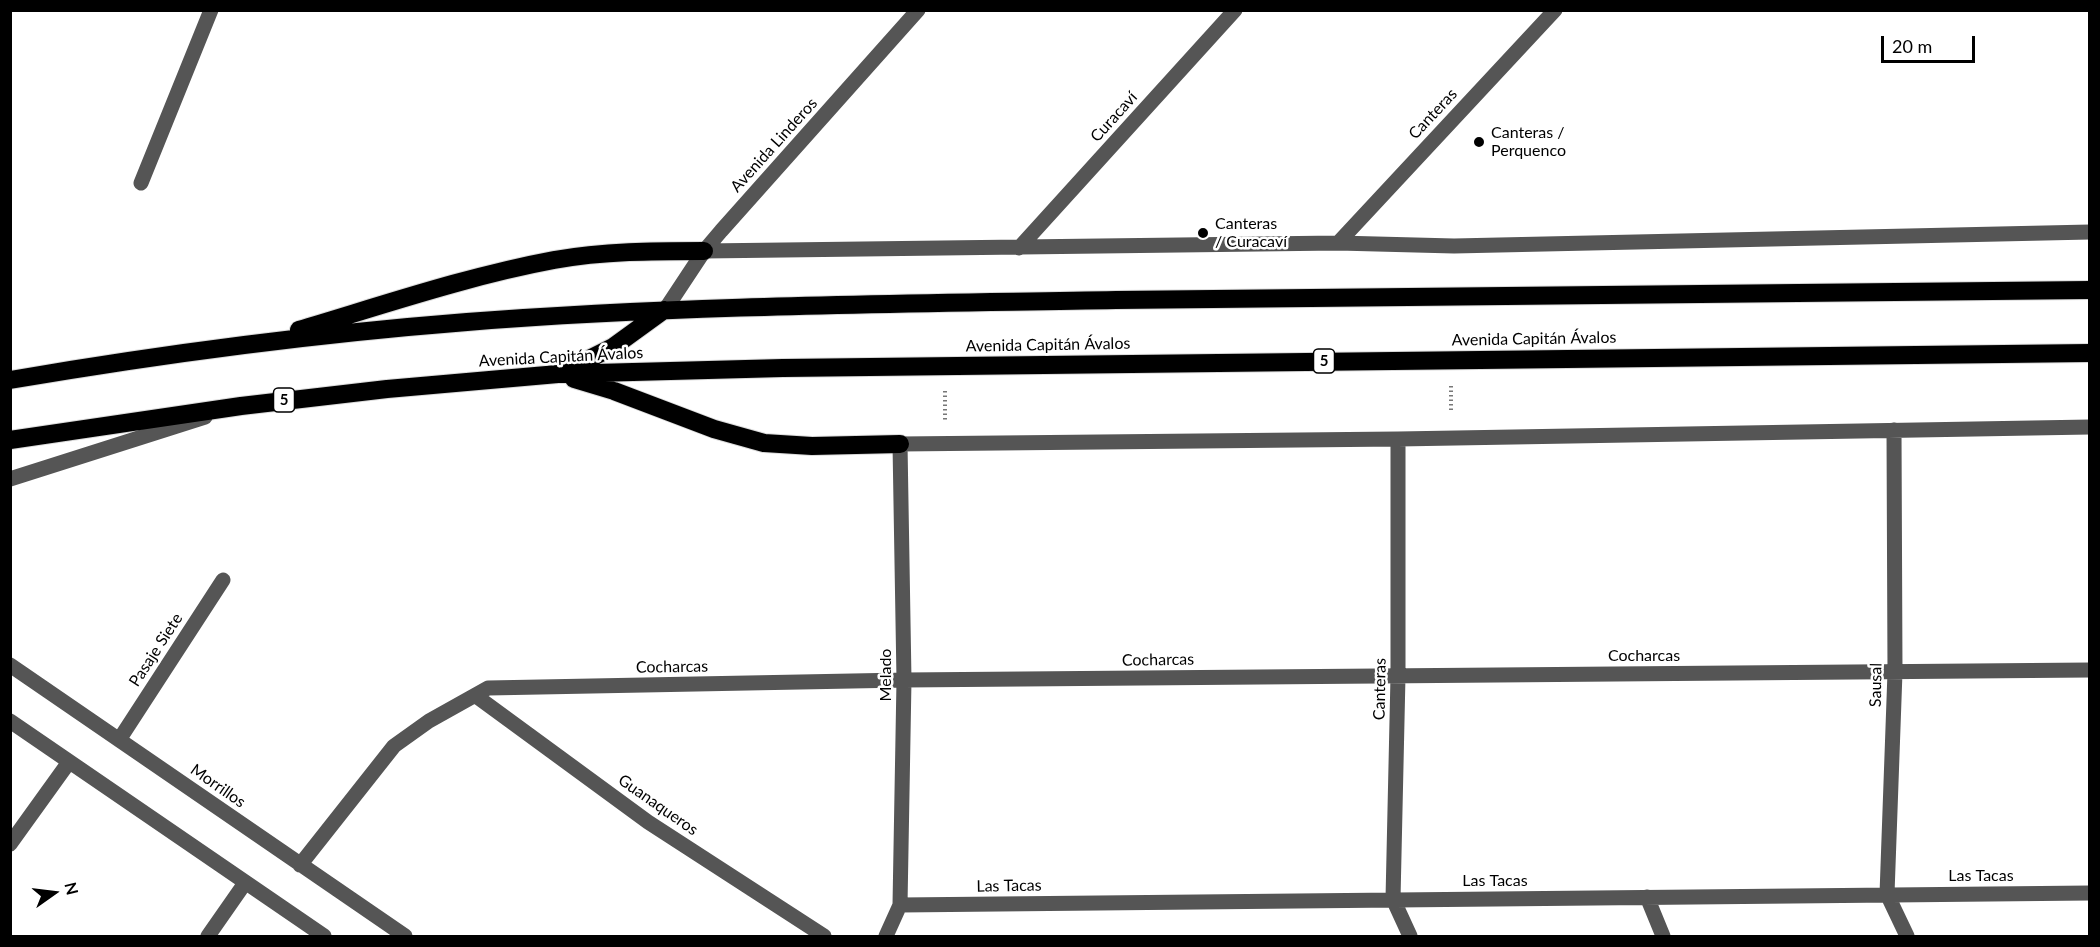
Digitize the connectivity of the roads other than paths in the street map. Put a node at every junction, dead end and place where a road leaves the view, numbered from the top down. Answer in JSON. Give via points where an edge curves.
{"nodes":[{"id":1,"x":212,"y":10,"type":"edge"},
{"id":2,"x":918,"y":10,"type":"edge"},
{"id":3,"x":1235,"y":10,"type":"edge"},
{"id":4,"x":1555,"y":10,"type":"edge"},
{"id":5,"x":141,"y":183,"type":"dead end"},
{"id":6,"x":2090,"y":232,"type":"edge"},
{"id":7,"x":1338,"y":243,"type":"junction"},
{"id":8,"x":1019,"y":248,"type":"junction"},
{"id":9,"x":704,"y":251,"type":"junction"},
{"id":10,"x":2090,"y":290,"type":"edge"},
{"id":11,"x":665,"y":310,"type":"junction"},
{"id":12,"x":251,"y":344,"type":"junction"},
{"id":13,"x":2090,"y":353,"type":"edge"},
{"id":14,"x":558,"y":374,"type":"junction"},
{"id":15,"x":10,"y":380,"type":"edge"},
{"id":16,"x":241,"y":406,"type":"junction"},
{"id":17,"x":2090,"y":427,"type":"edge"},
{"id":18,"x":1894,"y":430,"type":"junction"},
{"id":19,"x":1398,"y":439,"type":"junction"},
{"id":20,"x":10,"y":440,"type":"edge"},
{"id":21,"x":900,"y":444,"type":"junction"},
{"id":22,"x":10,"y":479,"type":"edge"},
{"id":23,"x":224,"y":580,"type":"dead end"},
{"id":24,"x":10,"y":666,"type":"edge"},
{"id":25,"x":2090,"y":670,"type":"edge"},
{"id":26,"x":1895,"y":672,"type":"junction"},
{"id":27,"x":1398,"y":676,"type":"junction"},
{"id":28,"x":904,"y":680,"type":"junction"},
{"id":29,"x":476,"y":696,"type":"junction"},
{"id":30,"x":10,"y":721,"type":"edge"},
{"id":31,"x":119,"y":740,"type":"junction"},
{"id":32,"x":69,"y":762,"type":"junction"},
{"id":33,"x":10,"y":844,"type":"edge"},
{"id":34,"x":300,"y":865,"type":"junction"},
{"id":35,"x":245,"y":883,"type":"junction"},
{"id":36,"x":2090,"y":893,"type":"edge"},
{"id":37,"x":1887,"y":894,"type":"junction"},
{"id":38,"x":1647,"y":897,"type":"junction"},
{"id":39,"x":1394,"y":899,"type":"junction"},
{"id":40,"x":900,"y":905,"type":"junction"},
{"id":41,"x":208,"y":936,"type":"edge"},
{"id":42,"x":324,"y":936,"type":"edge"},
{"id":43,"x":405,"y":936,"type":"edge"},
{"id":44,"x":824,"y":936,"type":"edge"},
{"id":45,"x":886,"y":936,"type":"edge"},
{"id":46,"x":1410,"y":936,"type":"edge"},
{"id":47,"x":1664,"y":936,"type":"edge"},
{"id":48,"x":1907,"y":936,"type":"edge"}],
"edges":[{"from":1,"to":5,"type":"street"},
{"from":2,"to":9,"type":"street","name":"Avenida Linderos"},
{"from":3,"to":8,"type":"street","name":"Curacaví"},
{"from":4,"to":7,"type":"street","name":"Canteras"},
{"from":6,"to":7,"type":"street","via":[[1454,246]]},
{"from":7,"to":8,"type":"street"},
{"from":8,"to":9,"type":"street"},
{"from":9,"to":11,"type":"street","name":"Avenida Linderos"},
{"from":9,"to":12,"type":"highway","via":[[633,252],[554,260],[457,283]]},
{"from":10,"to":11,"type":"highway","via":[[1417,295]]},
{"from":11,"to":12,"type":"highway","via":[[468,322]]},
{"from":11,"to":14,"type":"highway","via":[[613,347]]},
{"from":12,"to":15,"type":"highway"},
{"from":13,"to":14,"type":"highway","name":"Avenida Capitán Ávalos","number":"5"},
{"from":14,"to":16,"type":"highway","name":"Avenida Capitán Ávalos","number":"5"},
{"from":14,"to":21,"type":"highway","via":[[764,443]]},
{"from":16,"to":20,"type":"highway","name":"Avenida Capitán Ávalos","number":"5"},
{"from":16,"to":22,"type":"street"},
{"from":17,"to":18,"type":"street"},
{"from":18,"to":19,"type":"street"},
{"from":18,"to":26,"type":"street","name":"Sausal"},
{"from":19,"to":21,"type":"street"},
{"from":19,"to":27,"type":"street","name":"Canteras"},
{"from":21,"to":28,"type":"street","name":"Melado"},
{"from":23,"to":31,"type":"street","name":"Pasaje Siete"},
{"from":24,"to":31,"type":"street","name":"Morrillos"},
{"from":25,"to":26,"type":"street","name":"Cocharcas"},
{"from":26,"to":27,"type":"street","name":"Cocharcas"},
{"from":26,"to":37,"type":"street","name":"Sausal"},
{"from":27,"to":28,"type":"street","name":"Cocharcas"},
{"from":27,"to":39,"type":"street","name":"Canteras"},
{"from":28,"to":29,"type":"street","name":"Cocharcas","via":[[488,688]]},
{"from":28,"to":40,"type":"street","name":"Melado"},
{"from":29,"to":34,"type":"street","name":"Cocharcas","via":[[429,721],[394,746]]},
{"from":29,"to":44,"type":"street","name":"Guanaqueros","via":[[648,822]]},
{"from":30,"to":32,"type":"street"},
{"from":31,"to":34,"type":"street","name":"Morrillos"},
{"from":32,"to":33,"type":"street"},
{"from":32,"to":35,"type":"street"},
{"from":34,"to":43,"type":"street","name":"Morrillos"},
{"from":35,"to":41,"type":"street"},
{"from":35,"to":42,"type":"street"},
{"from":36,"to":37,"type":"street","name":"Las Tacas"},
{"from":37,"to":38,"type":"street","name":"Las Tacas"},
{"from":37,"to":48,"type":"street","name":"Sausal"},
{"from":38,"to":39,"type":"street","name":"Las Tacas"},
{"from":38,"to":47,"type":"street"},
{"from":39,"to":40,"type":"street","name":"Las Tacas"},
{"from":39,"to":46,"type":"street","name":"Canteras"},
{"from":40,"to":45,"type":"street"}]}
